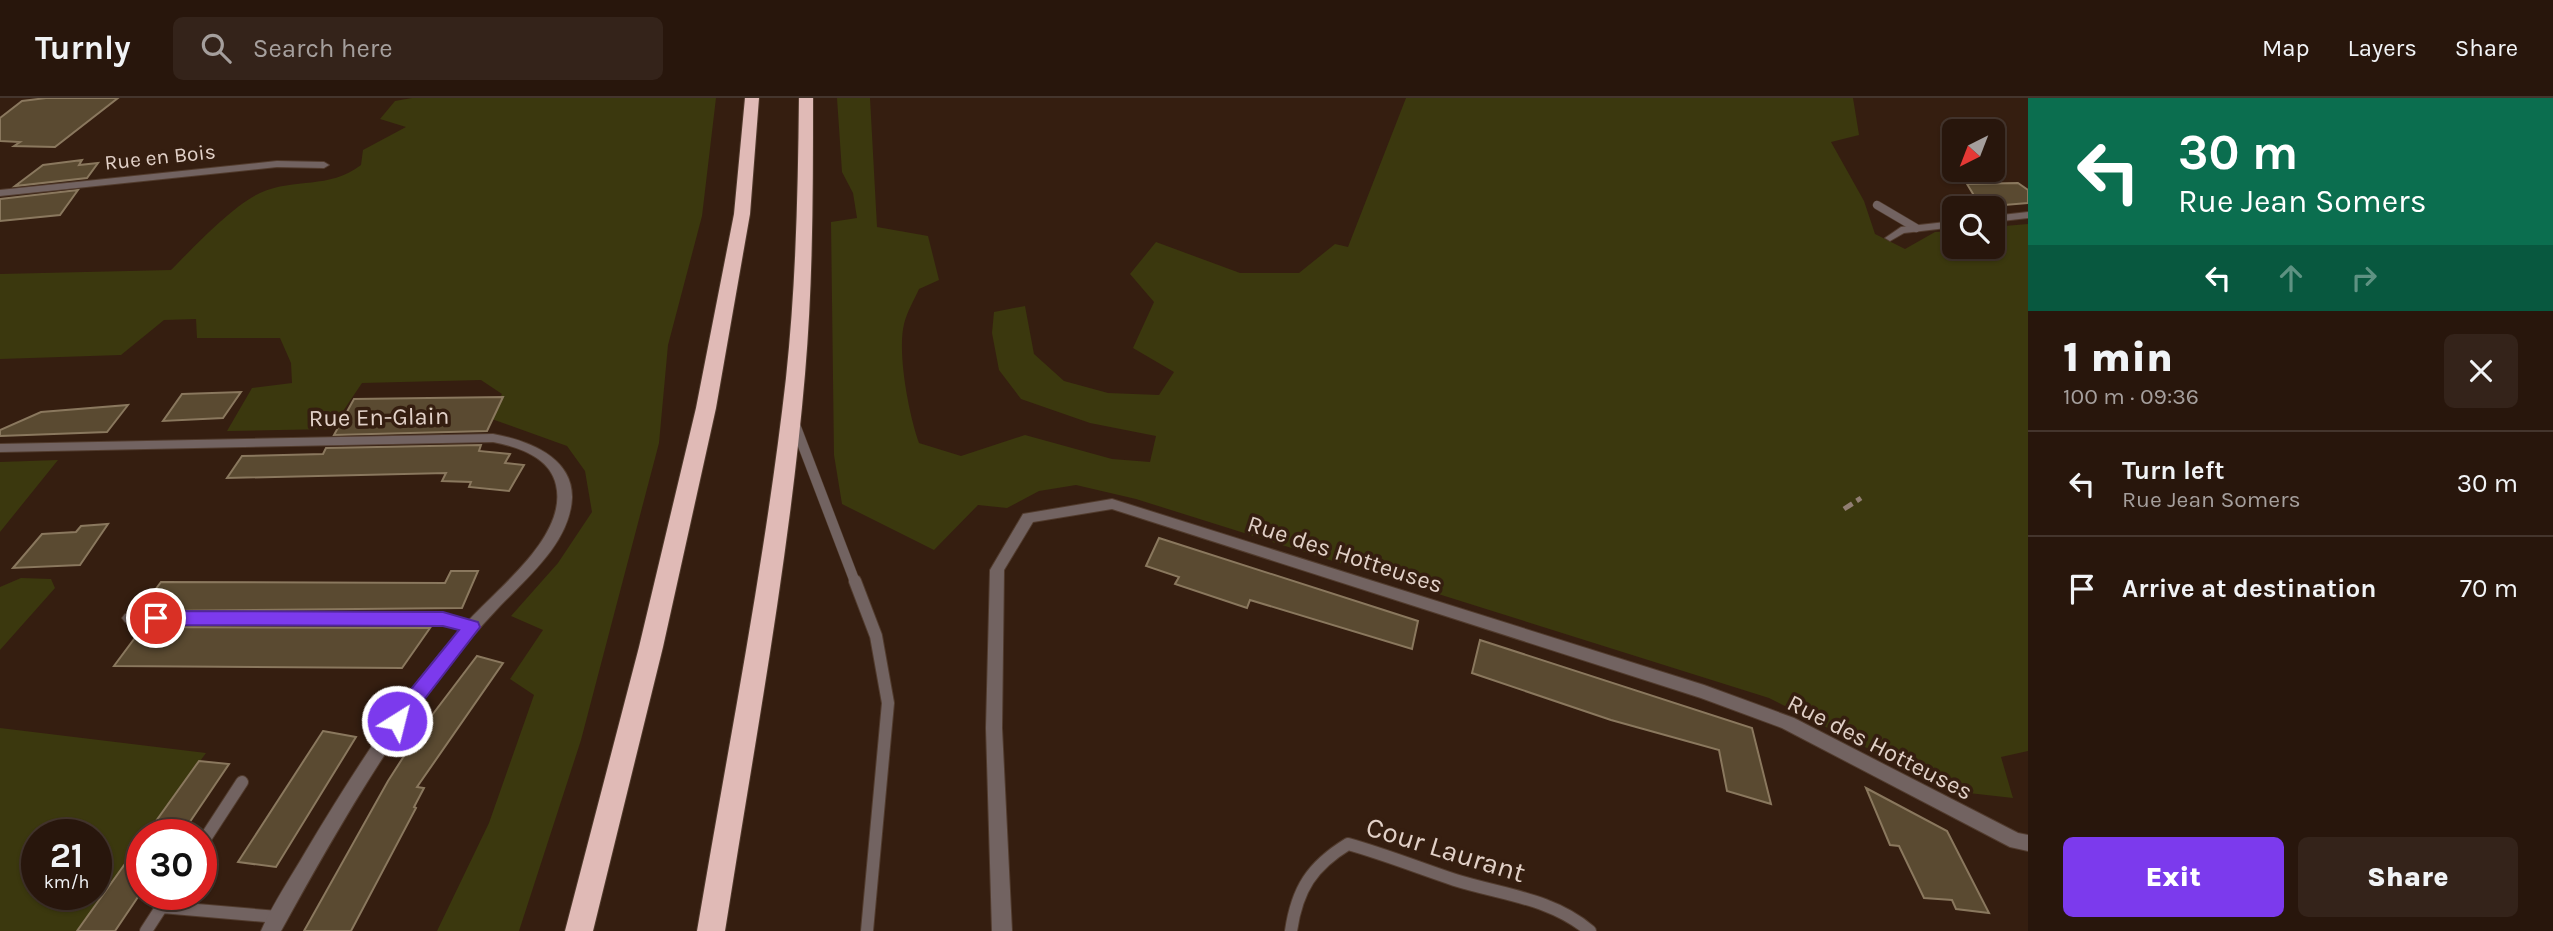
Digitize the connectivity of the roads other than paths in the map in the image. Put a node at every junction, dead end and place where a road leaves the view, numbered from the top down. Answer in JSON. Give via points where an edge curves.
{"nodes":[{"id":1,"x":751,"y":98,"type":"edge"},
{"id":2,"x":806,"y":98,"type":"edge"},
{"id":3,"x":324,"y":164,"type":"dead end"},
{"id":4,"x":0,"y":193,"type":"edge"},
{"id":5,"x":1877,"y":205,"type":"dead end"},
{"id":6,"x":2028,"y":215,"type":"edge"},
{"id":7,"x":2005,"y":218,"type":"edge"},
{"id":8,"x":1942,"y":225,"type":"edge"},
{"id":9,"x":1916,"y":228,"type":"junction"},
{"id":10,"x":1890,"y":239,"type":"dead end"},
{"id":11,"x":792,"y":415,"type":"junction"},
{"id":12,"x":0,"y":448,"type":"edge"},
{"id":13,"x":130,"y":618,"type":"dead end"},
{"id":14,"x":471,"y":627,"type":"junction"},
{"id":15,"x":242,"y":782,"type":"dead end"},
{"id":16,"x":217,"y":820,"type":"edge"},
{"id":17,"x":2028,"y":843,"type":"edge"},
{"id":18,"x":160,"y":910,"type":"edge"},
{"id":19,"x":211,"y":910,"type":"edge"},
{"id":20,"x":274,"y":924,"type":"edge"},
{"id":21,"x":146,"y":931,"type":"edge"},
{"id":22,"x":579,"y":931,"type":"edge"},
{"id":23,"x":711,"y":931,"type":"edge"},
{"id":24,"x":867,"y":931,"type":"edge"},
{"id":25,"x":1002,"y":931,"type":"edge"},
{"id":26,"x":1291,"y":931,"type":"edge"},
{"id":27,"x":1590,"y":931,"type":"edge"}],
"edges":[{"from":1,"to":22,"type":"highway","via":[[742,214],[706,408],[652,647]]},
{"from":2,"to":11,"type":"highway"},
{"from":3,"to":4,"type":"street","name":"Rue en Bois","via":[[277,164]]},
{"from":5,"to":9,"type":"lane"},
{"from":6,"to":7,"type":"street"},
{"from":8,"to":9,"type":"street"},
{"from":9,"to":10,"type":"street","via":[[1901,230]]},
{"from":11,"to":23,"type":"highway"},
{"from":11,"to":24,"type":"lane","via":[[876,636],[888,703]]},
{"from":12,"to":14,"type":"street","name":"Rue En-Glain","via":[[454,438],[516,442],[552,463],[562,479],[562,511],[545,544]]},
{"from":13,"to":14,"type":"street","via":[[443,619]]},
{"from":14,"to":20,"type":"street","name":"Rue En-Glain","via":[[420,689],[368,764]]},
{"from":15,"to":16,"type":"lane"},
{"from":17,"to":25,"type":"street","name":"Rue des Hotteuses","via":[[1940,804],[1788,723],[1716,696],[1112,504],[1028,518],[997,570],[994,728]]},
{"from":18,"to":21,"type":"lane"},
{"from":19,"to":20,"type":"lane"},
{"from":26,"to":27,"type":"lane","name":"Cour Laurant","via":[[1294,898],[1321,859],[1348,844],[1548,905],[1579,920]]}]}
